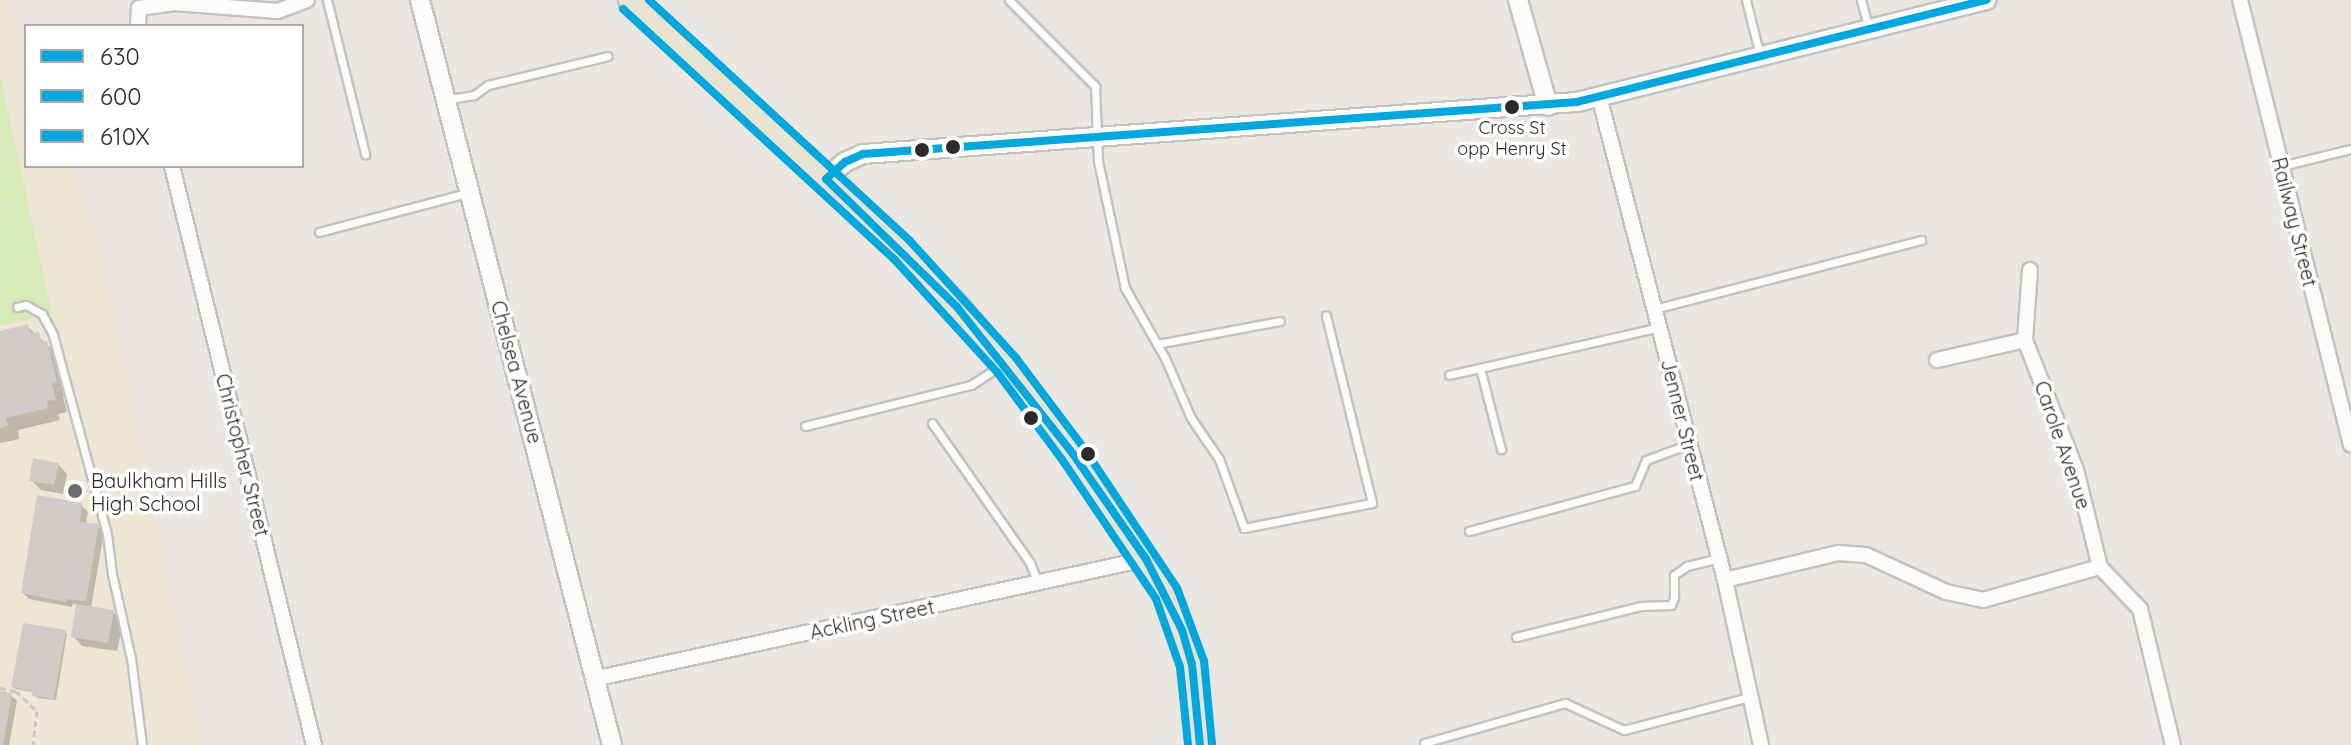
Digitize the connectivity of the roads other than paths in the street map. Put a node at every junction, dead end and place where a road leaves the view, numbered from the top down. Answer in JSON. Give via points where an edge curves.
{"nodes":[{"id":1,"x":307,"y":0,"type":"edge"},
{"id":2,"x":327,"y":0,"type":"edge"},
{"id":3,"x":420,"y":0,"type":"edge"},
{"id":4,"x":631,"y":0,"type":"edge"},
{"id":5,"x":1009,"y":0,"type":"edge"},
{"id":6,"x":1518,"y":0,"type":"edge"},
{"id":7,"x":1746,"y":0,"type":"edge"},
{"id":8,"x":1861,"y":0,"type":"edge"},
{"id":9,"x":1986,"y":0,"type":"edge"},
{"id":10,"x":2240,"y":0,"type":"edge"},
{"id":11,"x":175,"y":1,"type":"edge"},
{"id":12,"x":237,"y":4,"type":"edge"},
{"id":13,"x":138,"y":24,"type":"edge"},
{"id":14,"x":1869,"y":29,"type":"junction"},
{"id":15,"x":608,"y":56,"type":"dead end"},
{"id":16,"x":1760,"y":57,"type":"junction"},
{"id":17,"x":1599,"y":96,"type":"junction"},
{"id":18,"x":446,"y":99,"type":"junction"},
{"id":19,"x":1548,"y":106,"type":"junction"},
{"id":20,"x":1100,"y":137,"type":"junction"},
{"id":21,"x":2351,"y":149,"type":"edge"},
{"id":22,"x":365,"y":154,"type":"dead end"},
{"id":23,"x":2281,"y":166,"type":"junction"},
{"id":24,"x":172,"y":168,"type":"edge"},
{"id":25,"x":826,"y":179,"type":"junction"},
{"id":26,"x":470,"y":192,"type":"junction"},
{"id":27,"x":319,"y":232,"type":"dead end"},
{"id":28,"x":1921,"y":240,"type":"dead end"},
{"id":29,"x":2030,"y":270,"type":"dead end"},
{"id":30,"x":17,"y":307,"type":"dead end"},
{"id":31,"x":1654,"y":309,"type":"junction"},
{"id":32,"x":1326,"y":316,"type":"dead end"},
{"id":33,"x":1280,"y":321,"type":"dead end"},
{"id":34,"x":1660,"y":327,"type":"junction"},
{"id":35,"x":2025,"y":340,"type":"junction"},
{"id":36,"x":1157,"y":344,"type":"junction"},
{"id":37,"x":1937,"y":360,"type":"dead end"},
{"id":38,"x":1004,"y":363,"type":"junction"},
{"id":39,"x":1480,"y":368,"type":"junction"},
{"id":40,"x":1449,"y":375,"type":"dead end"},
{"id":41,"x":932,"y":423,"type":"dead end"},
{"id":42,"x":805,"y":426,"type":"dead end"},
{"id":43,"x":1690,"y":444,"type":"junction"},
{"id":44,"x":2351,"y":444,"type":"edge"},
{"id":45,"x":1501,"y":449,"type":"dead end"},
{"id":46,"x":1469,"y":531,"type":"dead end"},
{"id":47,"x":1719,"y":557,"type":"junction"},
{"id":48,"x":1146,"y":559,"type":"junction"},
{"id":49,"x":2100,"y":567,"type":"junction"},
{"id":50,"x":1725,"y":580,"type":"junction"},
{"id":51,"x":1038,"y":583,"type":"junction"},
{"id":52,"x":1516,"y":637,"type":"dead end"},
{"id":53,"x":598,"y":678,"type":"junction"},
{"id":54,"x":1750,"y":697,"type":"junction"},
{"id":55,"x":1424,"y":743,"type":"dead end"},
{"id":56,"x":142,"y":745,"type":"edge"},
{"id":57,"x":314,"y":745,"type":"edge"},
{"id":58,"x":612,"y":745,"type":"edge"},
{"id":59,"x":1200,"y":745,"type":"edge"},
{"id":60,"x":1761,"y":745,"type":"edge"},
{"id":61,"x":2173,"y":745,"type":"edge"}],
"edges":[{"from":1,"to":12,"type":"street","via":[[278,11]]},
{"from":2,"to":22,"type":"lane"},
{"from":3,"to":18,"type":"street","name":"Chelsea Avenue"},
{"from":4,"to":25,"type":"main road"},
{"from":5,"to":20,"type":"lane","via":[[1095,86]]},
{"from":6,"to":19,"type":"street"},
{"from":7,"to":16,"type":"lane"},
{"from":8,"to":14,"type":"lane"},
{"from":9,"to":14,"type":"street"},
{"from":10,"to":23,"type":"street","name":"Railway Street"},
{"from":11,"to":12,"type":"street"},
{"from":11,"to":13,"type":"street","via":[[139,8]]},
{"from":14,"to":16,"type":"street"},
{"from":15,"to":18,"type":"lane"},
{"from":16,"to":17,"type":"street"},
{"from":17,"to":19,"type":"street"},
{"from":17,"to":31,"type":"street","name":"Jenner Street"},
{"from":18,"to":26,"type":"street","name":"Chelsea Avenue"},
{"from":19,"to":20,"type":"street"},
{"from":20,"to":25,"type":"street","via":[[863,154]]},
{"from":20,"to":36,"type":"lane","via":[[1098,161],[1125,288]]},
{"from":21,"to":23,"type":"lane"},
{"from":23,"to":44,"type":"street","name":"Railway Street"},
{"from":24,"to":57,"type":"street","name":"Christopher Street"},
{"from":25,"to":38,"type":"main road","via":[[946,296]]},
{"from":26,"to":27,"type":"lane"},
{"from":26,"to":53,"type":"street","name":"Chelsea Avenue"},
{"from":28,"to":31,"type":"lane"},
{"from":29,"to":35,"type":"street","name":"Carole Avenue"},
{"from":30,"to":56,"type":"lane","via":[[26,305],[42,314],[53,335],[107,534]]},
{"from":31,"to":34,"type":"street","name":"Jenner Street"},
{"from":32,"to":36,"type":"lane","via":[[1372,503],[1244,528],[1219,459],[1191,418]]},
{"from":33,"to":36,"type":"lane"},
{"from":34,"to":39,"type":"lane"},
{"from":34,"to":43,"type":"street","name":"Jenner Street"},
{"from":35,"to":37,"type":"street"},
{"from":35,"to":49,"type":"street","name":"Carole Avenue","via":[[2076,470]]},
{"from":38,"to":42,"type":"lane","via":[[971,385]]},
{"from":38,"to":48,"type":"main road"},
{"from":39,"to":40,"type":"lane"},
{"from":39,"to":45,"type":"lane"},
{"from":41,"to":51,"type":"lane","via":[[1030,563]]},
{"from":43,"to":46,"type":"lane","via":[[1646,460],[1635,486]]},
{"from":43,"to":47,"type":"street","name":"Jenner Street"},
{"from":47,"to":50,"type":"street","name":"Jenner Street"},
{"from":47,"to":52,"type":"lane","via":[[1674,575],[1671,605],[1640,606]]},
{"from":48,"to":51,"type":"street","name":"Ackling Street"},
{"from":48,"to":59,"type":"main road","via":[[1182,630],[1192,664]]},
{"from":49,"to":50,"type":"street","via":[[1983,600],[1946,592],[1866,555],[1838,553]]},
{"from":49,"to":61,"type":"street","name":"Carole Avenue","via":[[2140,609]]},
{"from":50,"to":54,"type":"street","name":"Jenner Street"},
{"from":51,"to":53,"type":"street","name":"Ackling Street"},
{"from":53,"to":58,"type":"street","name":"Chelsea Avenue"},
{"from":54,"to":55,"type":"lane","via":[[1624,730],[1565,703]]},
{"from":54,"to":60,"type":"street","name":"Jenner Street"}]}
